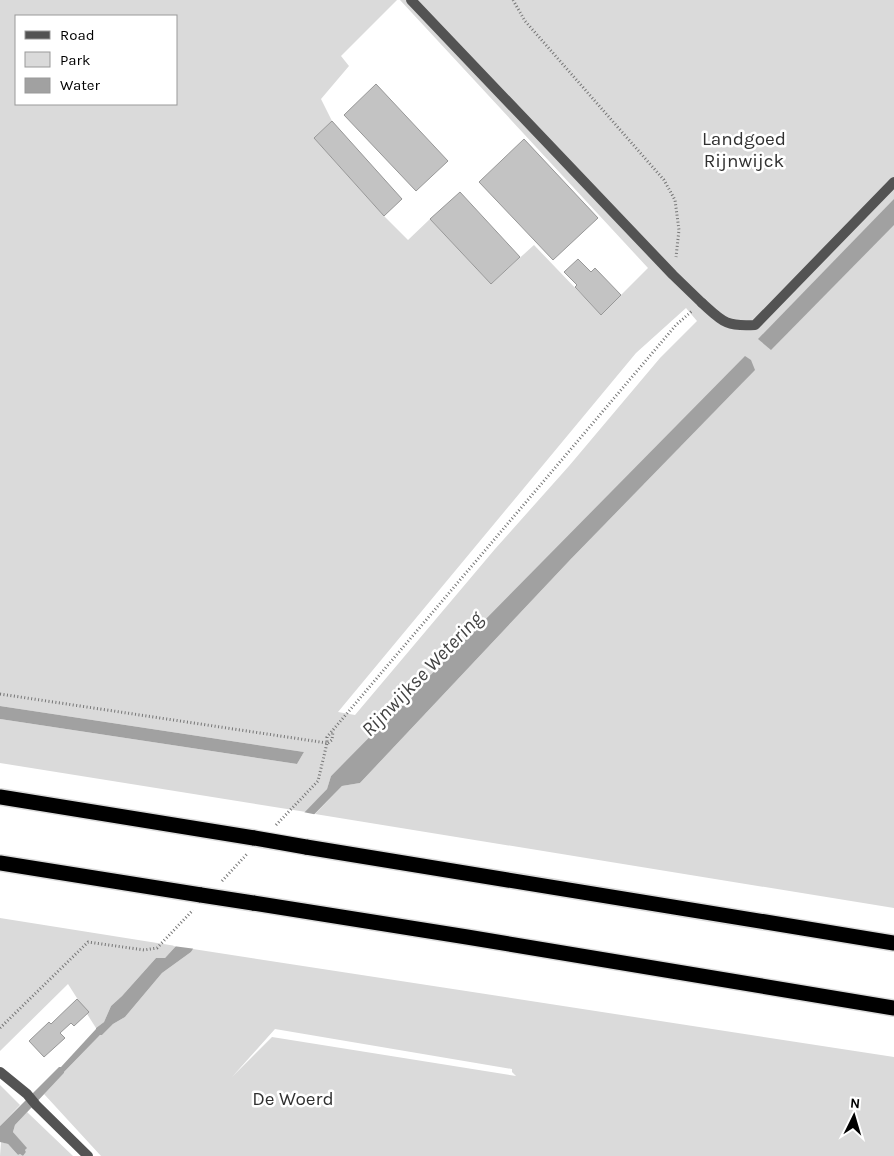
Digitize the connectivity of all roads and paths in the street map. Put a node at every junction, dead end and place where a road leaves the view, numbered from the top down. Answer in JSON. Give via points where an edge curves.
{"nodes":[{"id":1,"x":411,"y":0,"type":"edge"},
{"id":2,"x":513,"y":0,"type":"edge"},
{"id":3,"x":894,"y":182,"type":"edge"},
{"id":4,"x":673,"y":275,"type":"junction"},
{"id":5,"x":702,"y":303,"type":"junction"},
{"id":6,"x":0,"y":694,"type":"edge"},
{"id":7,"x":327,"y":743,"type":"junction"},
{"id":8,"x":0,"y":797,"type":"edge"},
{"id":9,"x":271,"y":830,"type":"dead end"},
{"id":10,"x":253,"y":844,"type":"junction"},
{"id":11,"x":0,"y":863,"type":"edge"},
{"id":12,"x":217,"y":886,"type":"dead end"},
{"id":13,"x":199,"y":901,"type":"junction"},
{"id":14,"x":894,"y":943,"type":"edge"},
{"id":15,"x":894,"y":1008,"type":"edge"},
{"id":16,"x":0,"y":1028,"type":"edge"},
{"id":17,"x":0,"y":1072,"type":"edge"},
{"id":18,"x":88,"y":1156,"type":"edge"}],
"edges":[{"from":1,"to":4,"type":"street"},
{"from":2,"to":4,"type":"path","via":[[525,21],[664,180],[675,200],[679,230]]},
{"from":3,"to":5,"type":"street","via":[[755,324],[740,326],[724,322]]},
{"from":4,"to":5,"type":"street"},
{"from":5,"to":7,"type":"path","via":[[676,325],[327,737]]},
{"from":6,"to":7,"type":"path"},
{"from":7,"to":9,"type":"path","via":[[318,781]]},
{"from":8,"to":10,"type":"highway"},
{"from":10,"to":12,"type":"path"},
{"from":10,"to":14,"type":"highway","bridge":true,"via":[[306,847]]},
{"from":11,"to":13,"type":"highway"},
{"from":13,"to":15,"type":"highway","bridge":true,"via":[[253,903]]},
{"from":13,"to":16,"type":"path","via":[[157,948],[144,950],[88,942]]},
{"from":17,"to":18,"type":"street","via":[[27,1094]]}]}
